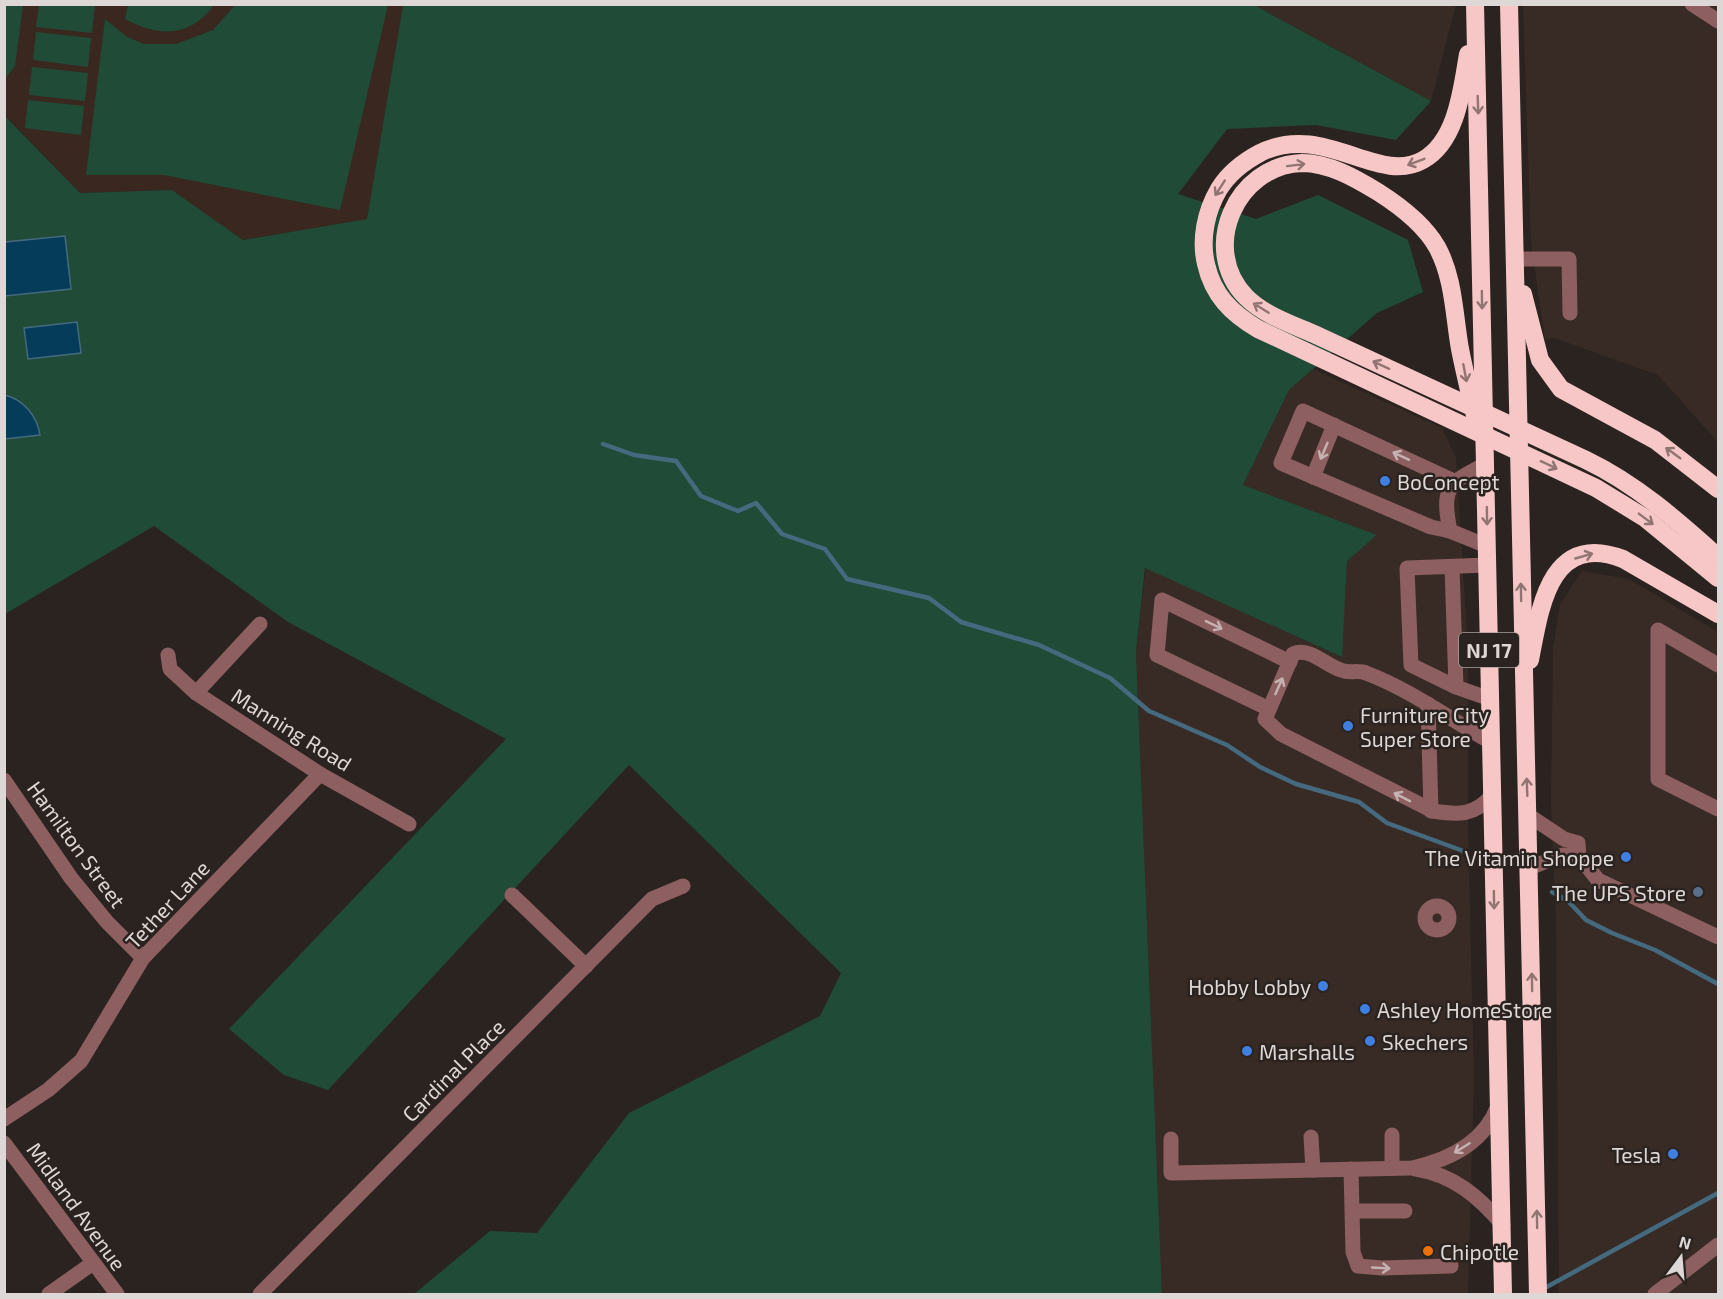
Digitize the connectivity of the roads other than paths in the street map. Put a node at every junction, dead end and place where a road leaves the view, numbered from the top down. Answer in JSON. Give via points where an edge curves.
{"nodes":[{"id":1,"x":1509,"y":4,"type":"edge"},
{"id":2,"x":1692,"y":4,"type":"edge"},
{"id":3,"x":1475,"y":11,"type":"edge"},
{"id":4,"x":1719,"y":21,"type":"edge"},
{"id":5,"x":1514,"y":259,"type":"junction"},
{"id":6,"x":1570,"y":313,"type":"dead end"},
{"id":7,"x":1334,"y":425,"type":"junction"},
{"id":8,"x":1486,"y":461,"type":"junction"},
{"id":9,"x":1313,"y":477,"type":"junction"},
{"id":10,"x":1454,"y":481,"type":"junction"},
{"id":11,"x":1719,"y":489,"type":"edge"},
{"id":12,"x":1450,"y":531,"type":"junction"},
{"id":13,"x":1487,"y":546,"type":"junction"},
{"id":14,"x":1719,"y":557,"type":"edge"},
{"id":15,"x":1488,"y":565,"type":"junction"},
{"id":16,"x":1452,"y":567,"type":"junction"},
{"id":17,"x":1719,"y":578,"type":"edge"},
{"id":18,"x":1719,"y":614,"type":"edge"},
{"id":19,"x":260,"y":624,"type":"dead end"},
{"id":20,"x":168,"y":656,"type":"dead end"},
{"id":21,"x":1290,"y":662,"type":"junction"},
{"id":22,"x":1719,"y":665,"type":"edge"},
{"id":23,"x":1456,"y":687,"type":"junction"},
{"id":24,"x":196,"y":693,"type":"junction"},
{"id":25,"x":1523,"y":697,"type":"junction"},
{"id":26,"x":1490,"y":699,"type":"junction"},
{"id":27,"x":1428,"y":704,"type":"junction"},
{"id":28,"x":1269,"y":709,"type":"junction"},
{"id":29,"x":1491,"y":742,"type":"junction"},
{"id":30,"x":320,"y":774,"type":"junction"},
{"id":31,"x":4,"y":780,"type":"edge"},
{"id":32,"x":1492,"y":795,"type":"junction"},
{"id":33,"x":1719,"y":809,"type":"edge"},
{"id":34,"x":1431,"y":811,"type":"junction"},
{"id":35,"x":1528,"y":815,"type":"junction"},
{"id":36,"x":409,"y":824,"type":"dead end"},
{"id":37,"x":1579,"y":849,"type":"junction"},
{"id":38,"x":1529,"y":868,"type":"junction"},
{"id":39,"x":683,"y":886,"type":"dead end"},
{"id":40,"x":512,"y":895,"type":"dead end"},
{"id":41,"x":1719,"y":937,"type":"edge"},
{"id":42,"x":143,"y":958,"type":"junction"},
{"id":43,"x":586,"y":966,"type":"junction"},
{"id":44,"x":1498,"y":1104,"type":"junction"},
{"id":45,"x":4,"y":1119,"type":"edge"},
{"id":46,"x":1392,"y":1135,"type":"dead end"},
{"id":47,"x":1311,"y":1137,"type":"dead end"},
{"id":48,"x":1171,"y":1139,"type":"dead end"},
{"id":49,"x":4,"y":1143,"type":"edge"},
{"id":50,"x":1398,"y":1168,"type":"junction"},
{"id":51,"x":1351,"y":1169,"type":"junction"},
{"id":52,"x":1313,"y":1170,"type":"junction"},
{"id":53,"x":1353,"y":1211,"type":"junction"},
{"id":54,"x":1406,"y":1211,"type":"dead end"},
{"id":55,"x":1503,"y":1225,"type":"junction"},
{"id":56,"x":1719,"y":1245,"type":"edge"},
{"id":57,"x":93,"y":1263,"type":"junction"},
{"id":58,"x":1451,"y":1266,"type":"dead end"},
{"id":59,"x":1538,"y":1286,"type":"edge"},
{"id":60,"x":49,"y":1294,"type":"edge"},
{"id":61,"x":117,"y":1294,"type":"edge"},
{"id":62,"x":260,"y":1294,"type":"edge"},
{"id":63,"x":1503,"y":1294,"type":"edge"},
{"id":64,"x":1655,"y":1294,"type":"edge"}],
"edges":[{"from":1,"to":5,"type":"highway","number":"NJ 17"},
{"from":2,"to":4,"type":"street"},
{"from":3,"to":8,"type":"highway","number":"NJ 17","one_way":true},
{"from":3,"to":17,"type":"highway","one_way":true,"via":[[1456,112],[1444,137],[1426,159],[1390,166],[1318,144],[1291,144],[1250,158],[1229,176],[1216,195],[1207,220],[1203,245],[1208,275],[1239,317],[1622,502]]},
{"from":5,"to":6,"type":"street","via":[[1569,259]]},
{"from":11,"to":5,"type":"highway","one_way":true,"via":[[1655,440],[1571,396],[1553,381],[1536,350]]},
{"from":25,"to":5,"type":"highway","number":"NJ 17","one_way":true},
{"from":7,"to":9,"type":"street","one_way":true},
{"from":7,"to":9,"type":"street","via":[[1304,411],[1281,463]]},
{"from":10,"to":7,"type":"street","one_way":true},
{"from":8,"to":10,"type":"street"},
{"from":8,"to":13,"type":"highway","number":"NJ 17","one_way":true},
{"from":14,"to":8,"type":"highway","one_way":true,"via":[[1638,490],[1586,460],[1314,334],[1266,311],[1246,297],[1232,276],[1224,242],[1231,212],[1247,188],[1266,173],[1303,163],[1326,166],[1378,192],[1415,220],[1436,245],[1450,283],[1468,389]]},
{"from":9,"to":12,"type":"street","via":[[1431,527]]},
{"from":10,"to":12,"type":"street","via":[[1447,494]]},
{"from":12,"to":13,"type":"street"},
{"from":13,"to":15,"type":"highway","number":"NJ 17"},
{"from":15,"to":16,"type":"street"},
{"from":15,"to":26,"type":"highway","number":"NJ 17"},
{"from":16,"to":23,"type":"street"},
{"from":16,"to":23,"type":"street","via":[[1407,568],[1411,665]]},
{"from":25,"to":18,"type":"highway","one_way":true,"via":[[1544,592],[1554,576],[1577,558],[1596,553],[1623,559]]},
{"from":19,"to":24,"type":"street"},
{"from":20,"to":24,"type":"street","name":"Manning Road","via":[[170,669]]},
{"from":21,"to":27,"type":"street","via":[[1293,654],[1303,652],[1344,671],[1365,672]]},
{"from":28,"to":21,"type":"street","one_way":true},
{"from":28,"to":21,"type":"street","one_way":true,"via":[[1157,655],[1162,600]]},
{"from":22,"to":33,"type":"street","via":[[1658,630],[1658,779]]},
{"from":23,"to":26,"type":"street"},
{"from":24,"to":30,"type":"street","name":"Manning Road"},
{"from":35,"to":25,"type":"highway","number":"NJ 17","one_way":true},
{"from":26,"to":29,"type":"highway","number":"NJ 17"},
{"from":27,"to":29,"type":"street"},
{"from":27,"to":34,"type":"street"},
{"from":34,"to":28,"type":"street","one_way":true,"via":[[1281,734],[1264,719]]},
{"from":29,"to":32,"type":"highway","number":"NJ 17"},
{"from":30,"to":36,"type":"street","name":"Manning Road"},
{"from":30,"to":42,"type":"street","name":"Tether Lane"},
{"from":31,"to":42,"type":"street","name":"Hamilton Street","via":[[71,878]]},
{"from":32,"to":34,"type":"street","via":[[1472,812],[1458,815]]},
{"from":32,"to":44,"type":"highway","number":"NJ 17","one_way":true},
{"from":35,"to":37,"type":"street"},
{"from":35,"to":38,"type":"highway","number":"NJ 17"},
{"from":37,"to":38,"type":"street"},
{"from":37,"to":41,"type":"street","via":[[1598,880]]},
{"from":59,"to":38,"type":"highway","number":"NJ 17","one_way":true},
{"from":39,"to":43,"type":"street","name":"Cardinal Place","via":[[652,899]]},
{"from":40,"to":43,"type":"street"},
{"from":42,"to":45,"type":"street","name":"Tether Lane","via":[[81,1061],[48,1090]]},
{"from":43,"to":62,"type":"street","name":"Cardinal Place"},
{"from":44,"to":50,"type":"street","one_way":true,"via":[[1492,1121],[1467,1147],[1437,1161]]},
{"from":44,"to":55,"type":"highway","number":"NJ 17"},
{"from":46,"to":50,"type":"street"},
{"from":47,"to":52,"type":"street"},
{"from":48,"to":52,"type":"street","via":[[1171,1173]]},
{"from":49,"to":57,"type":"street","name":"Midland Avenue"},
{"from":50,"to":51,"type":"street"},
{"from":50,"to":55,"type":"street","via":[[1428,1171],[1455,1181]]},
{"from":51,"to":52,"type":"street"},
{"from":51,"to":53,"type":"street"},
{"from":53,"to":54,"type":"street"},
{"from":53,"to":58,"type":"street","one_way":true,"via":[[1353,1252],[1359,1266]]},
{"from":55,"to":63,"type":"highway","number":"NJ 17"},
{"from":56,"to":64,"type":"street"},
{"from":57,"to":60,"type":"street"},
{"from":57,"to":61,"type":"street","name":"Midland Avenue"}]}
